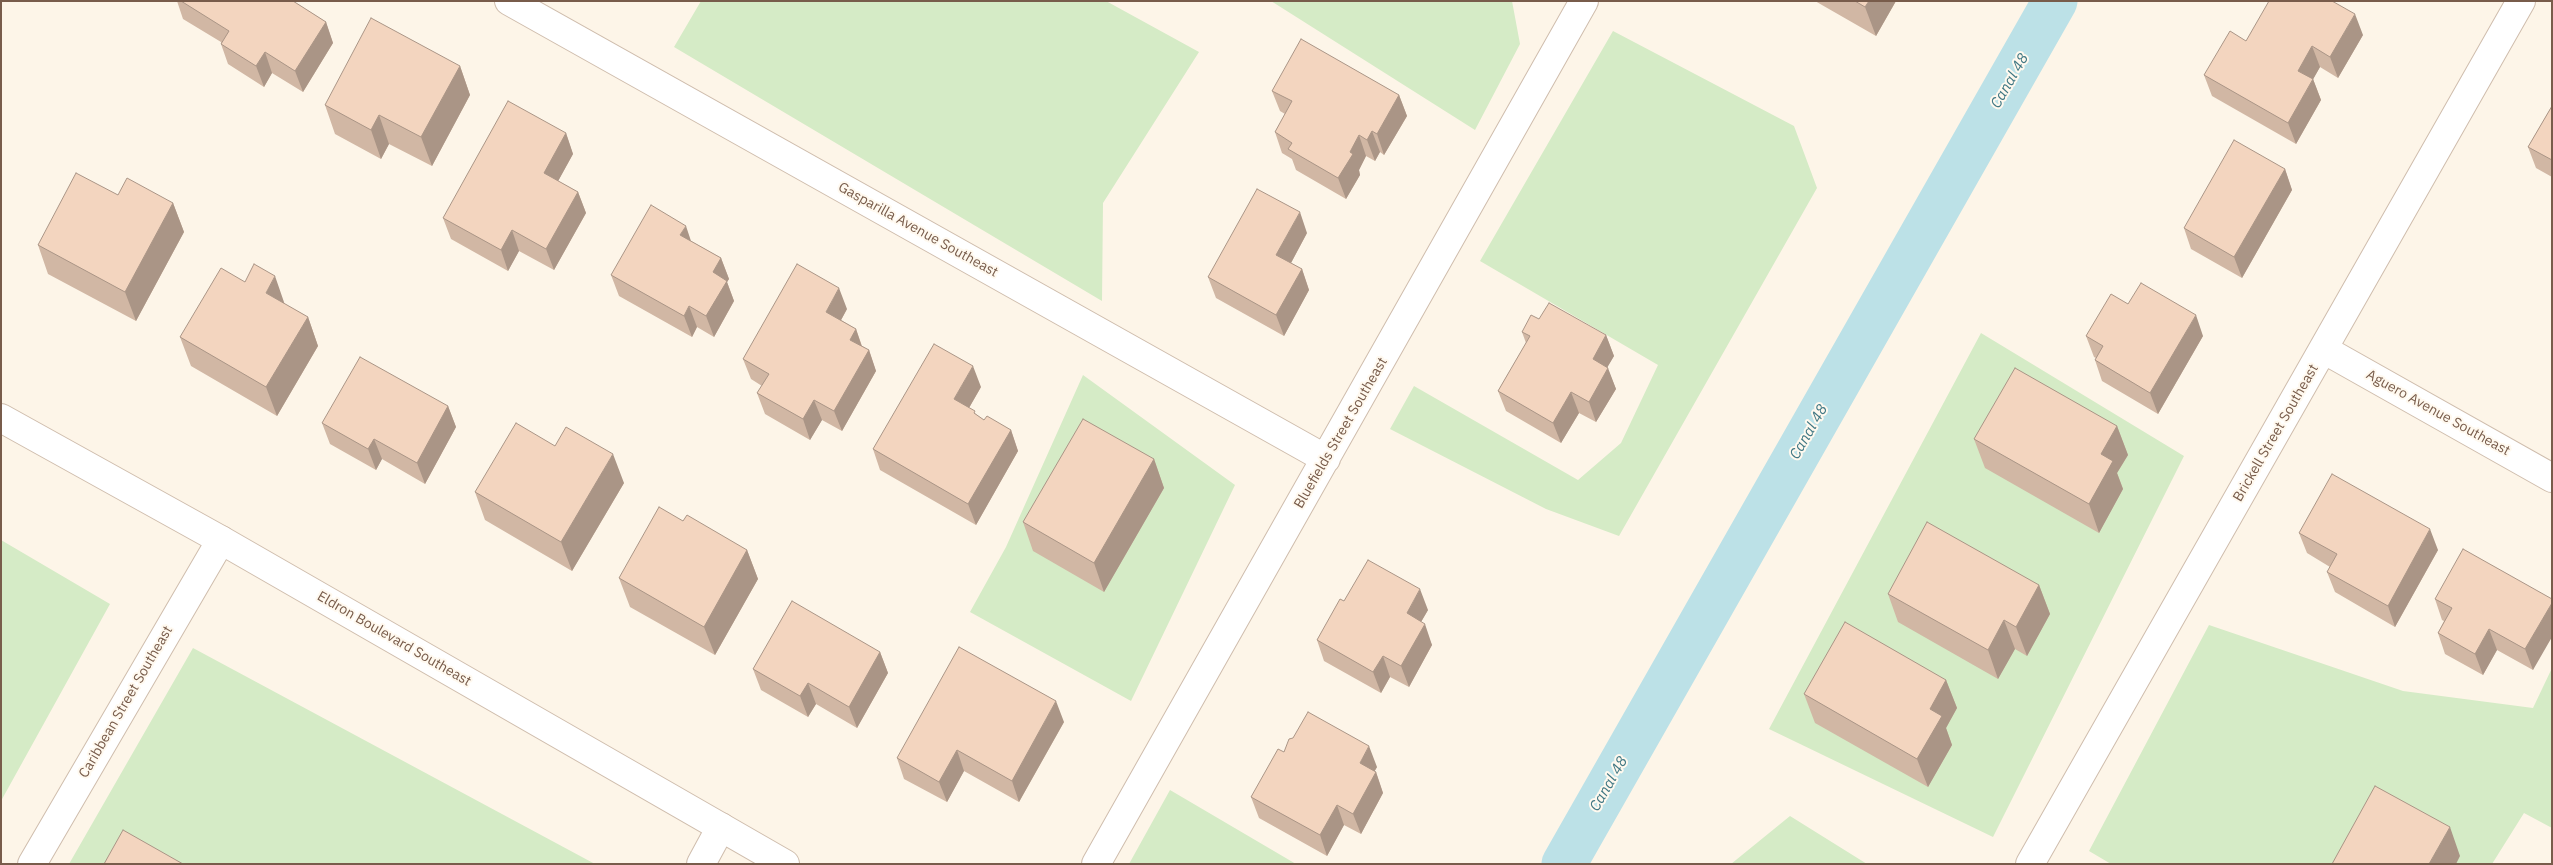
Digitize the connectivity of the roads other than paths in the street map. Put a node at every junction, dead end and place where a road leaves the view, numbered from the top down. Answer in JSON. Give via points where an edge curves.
{"nodes":[{"id":1,"x":509,"y":1,"type":"edge"},
{"id":2,"x":1584,"y":1,"type":"edge"},
{"id":3,"x":2521,"y":1,"type":"edge"},
{"id":4,"x":2323,"y":349,"type":"junction"},
{"id":5,"x":1,"y":418,"type":"edge"},
{"id":6,"x":1326,"y":459,"type":"junction"},
{"id":7,"x":2552,"y":478,"type":"edge"},
{"id":8,"x":220,"y":540,"type":"junction"},
{"id":9,"x":721,"y":828,"type":"junction"},
{"id":10,"x":32,"y":864,"type":"edge"},
{"id":11,"x":700,"y":864,"type":"edge"},
{"id":12,"x":785,"y":864,"type":"edge"},
{"id":13,"x":1096,"y":864,"type":"edge"},
{"id":14,"x":2030,"y":864,"type":"edge"}],
"edges":[{"from":1,"to":6,"type":"street","name":"Gasparilla Avenue Southeast"},
{"from":2,"to":6,"type":"street","name":"Bluefields Street Southeast"},
{"from":3,"to":4,"type":"street","name":"Brickell Street Southeast"},
{"from":4,"to":7,"type":"street","name":"Aguero Avenue Southeast"},
{"from":4,"to":14,"type":"street","name":"Brickell Street Southeast"},
{"from":5,"to":8,"type":"street","name":"Eldron Boulevard Southeast"},
{"from":6,"to":13,"type":"street","name":"Bluefields Street Southeast"},
{"from":8,"to":9,"type":"street","name":"Eldron Boulevard Southeast"},
{"from":8,"to":10,"type":"street","name":"Caribbean Street Southeast"},
{"from":9,"to":11,"type":"street"},
{"from":9,"to":12,"type":"street","name":"Eldron Boulevard Southeast"}]}
